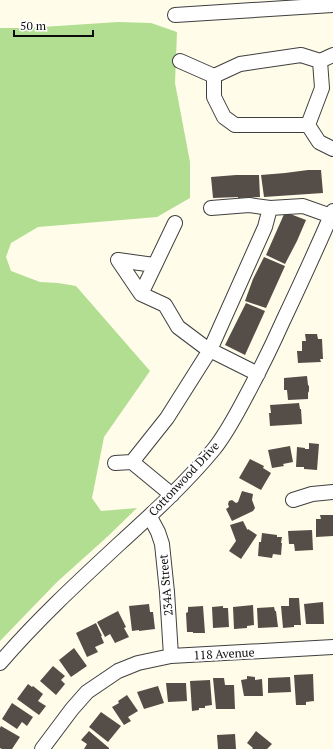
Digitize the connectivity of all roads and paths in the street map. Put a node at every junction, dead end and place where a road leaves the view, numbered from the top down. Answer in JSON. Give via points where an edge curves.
{"nodes":[{"id":1,"x":333,"y":5,"type":"edge"},
{"id":2,"x":175,"y":15,"type":"dead end"},
{"id":3,"x":327,"y":58,"type":"edge"},
{"id":4,"x":180,"y":61,"type":"dead end"},
{"id":5,"x":214,"y":76,"type":"junction"},
{"id":6,"x":308,"y":125,"type":"junction"},
{"id":7,"x":333,"y":149,"type":"edge"},
{"id":8,"x":211,"y":208,"type":"dead end"},
{"id":9,"x":270,"y":208,"type":"junction"},
{"id":10,"x":332,"y":213,"type":"edge"},
{"id":11,"x":175,"y":223,"type":"dead end"},
{"id":12,"x":154,"y":265,"type":"junction"},
{"id":13,"x":141,"y":294,"type":"junction"},
{"id":14,"x":210,"y":350,"type":"junction"},
{"id":15,"x":258,"y":374,"type":"junction"},
{"id":16,"x":132,"y":462,"type":"junction"},
{"id":17,"x":115,"y":463,"type":"dead end"},
{"id":18,"x":333,"y":492,"type":"edge"},
{"id":19,"x":172,"y":495,"type":"junction"},
{"id":20,"x":293,"y":500,"type":"dead end"},
{"id":21,"x":150,"y":517,"type":"junction"},
{"id":22,"x":333,"y":647,"type":"edge"},
{"id":23,"x":171,"y":656,"type":"junction"},
{"id":24,"x":0,"y":663,"type":"edge"},
{"id":25,"x":42,"y":749,"type":"edge"}],
"edges":[{"from":1,"to":2,"type":"street"},
{"from":3,"to":5,"type":"street","via":[[301,55],[240,64]]},
{"from":3,"to":6,"type":"street","via":[[322,88]]},
{"from":4,"to":5,"type":"street"},
{"from":5,"to":6,"type":"street","via":[[214,97],[224,117],[235,125]]},
{"from":6,"to":7,"type":"street","via":[[319,142]]},
{"from":8,"to":9,"type":"street","via":[[249,205]]},
{"from":9,"to":10,"type":"street","via":[[303,206]]},
{"from":9,"to":14,"type":"street","via":[[265,227]]},
{"from":10,"to":15,"type":"street","name":"Cottonwood Drive"},
{"from":11,"to":12,"type":"street"},
{"from":12,"to":13,"type":"street"},
{"from":12,"to":13,"type":"street","via":[[118,260]]},
{"from":13,"to":14,"type":"street","via":[[165,305],[178,327]]},
{"from":14,"to":15,"type":"street"},
{"from":14,"to":16,"type":"street","via":[[167,418]]},
{"from":15,"to":19,"type":"street","name":"Cottonwood Drive","via":[[222,437]]},
{"from":16,"to":17,"type":"street"},
{"from":16,"to":19,"type":"street"},
{"from":18,"to":20,"type":"street","via":[[312,494]]},
{"from":19,"to":21,"type":"street","name":"Cottonwood Drive"},
{"from":21,"to":23,"type":"street","name":"234A Street","via":[[162,544]]},
{"from":21,"to":24,"type":"street","name":"Cottonwood Drive","via":[[74,586]]},
{"from":22,"to":23,"type":"street","name":"118 Avenue"},
{"from":23,"to":25,"type":"street","name":"118 Avenue","via":[[138,663],[118,671],[88,692]]}]}
